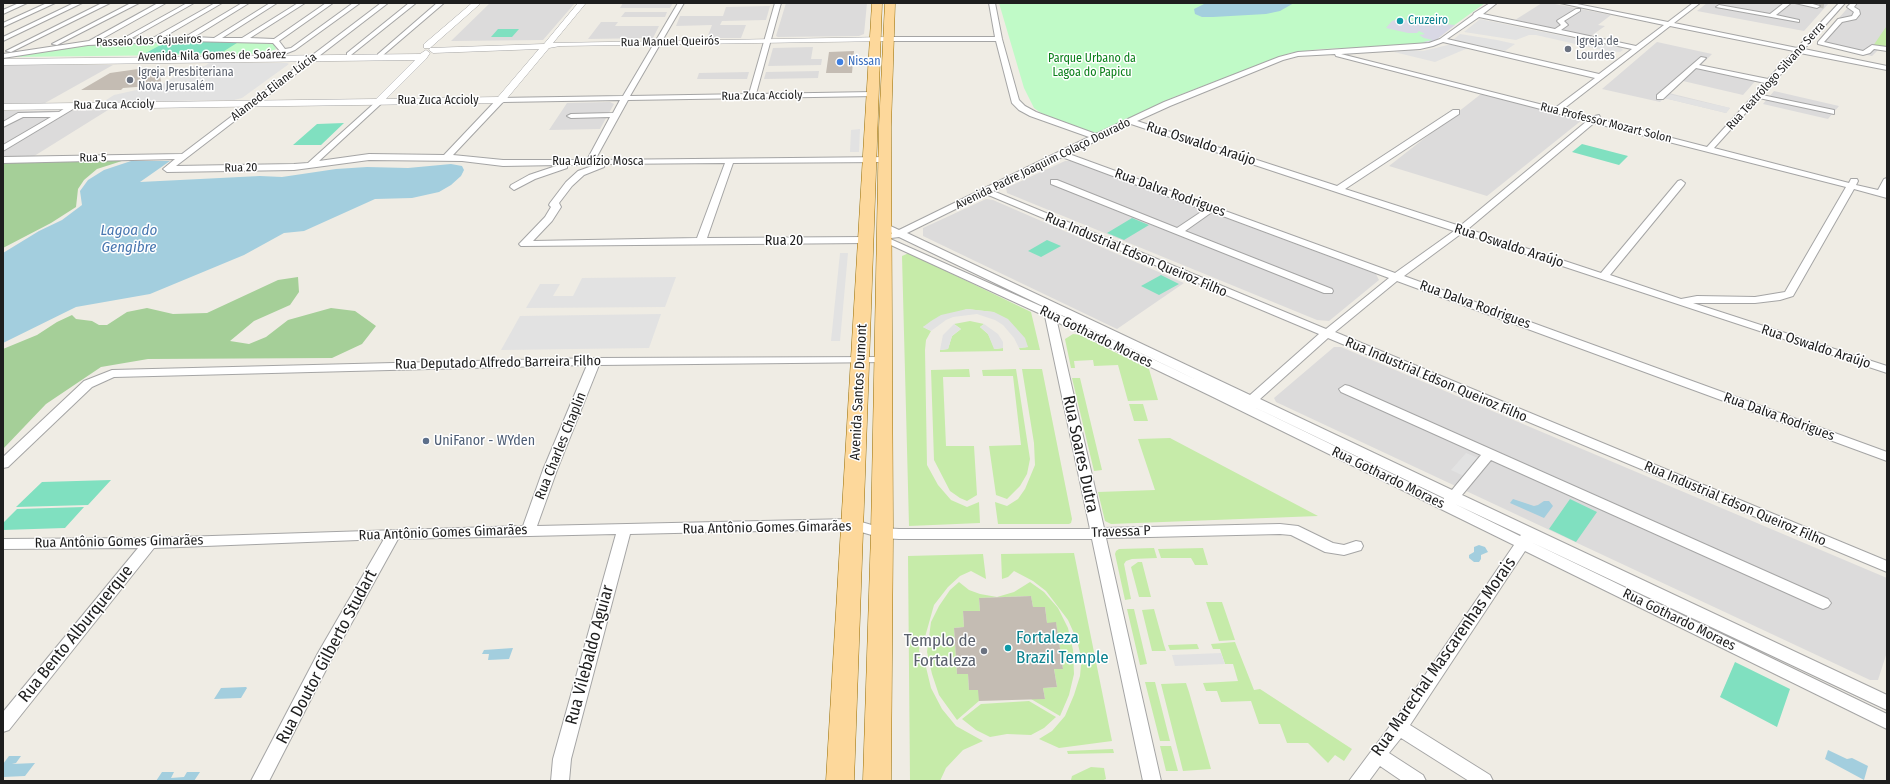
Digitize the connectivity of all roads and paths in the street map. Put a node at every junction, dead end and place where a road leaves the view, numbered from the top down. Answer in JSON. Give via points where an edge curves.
{"nodes":[{"id":1,"x":24,"y":3,"type":"edge"},
{"id":2,"x":52,"y":3,"type":"edge"},
{"id":3,"x":79,"y":3,"type":"edge"},
{"id":4,"x":107,"y":3,"type":"edge"},
{"id":5,"x":136,"y":3,"type":"edge"},
{"id":6,"x":163,"y":3,"type":"edge"},
{"id":7,"x":191,"y":3,"type":"edge"},
{"id":8,"x":219,"y":3,"type":"edge"},
{"id":9,"x":246,"y":3,"type":"edge"},
{"id":10,"x":274,"y":3,"type":"edge"},
{"id":11,"x":302,"y":3,"type":"edge"},
{"id":12,"x":330,"y":3,"type":"edge"},
{"id":13,"x":357,"y":3,"type":"edge"},
{"id":14,"x":385,"y":3,"type":"edge"},
{"id":15,"x":413,"y":3,"type":"edge"},
{"id":16,"x":441,"y":3,"type":"edge"},
{"id":17,"x":478,"y":3,"type":"edge"},
{"id":18,"x":582,"y":3,"type":"edge"},
{"id":19,"x":681,"y":3,"type":"edge"},
{"id":20,"x":778,"y":3,"type":"edge"},
{"id":21,"x":877,"y":3,"type":"edge"},
{"id":22,"x":890,"y":3,"type":"edge"},
{"id":23,"x":992,"y":3,"type":"edge"},
{"id":24,"x":1494,"y":3,"type":"edge"},
{"id":25,"x":1563,"y":3,"type":"edge"},
{"id":26,"x":1697,"y":3,"type":"edge"},
{"id":27,"x":1788,"y":3,"type":"edge"},
{"id":28,"x":1798,"y":3,"type":"edge"},
{"id":29,"x":1854,"y":3,"type":"edge"},
{"id":30,"x":1816,"y":5,"type":"edge"},
{"id":31,"x":1719,"y":6,"type":"dead end"},
{"id":32,"x":1835,"y":8,"type":"edge"},
{"id":33,"x":1578,"y":10,"type":"dead end"},
{"id":34,"x":3,"y":12,"type":"edge"},
{"id":35,"x":1476,"y":14,"type":"junction"},
{"id":36,"x":1857,"y":14,"type":"junction"},
{"id":37,"x":1772,"y":16,"type":"junction"},
{"id":38,"x":1797,"y":21,"type":"dead end"},
{"id":39,"x":1668,"y":25,"type":"junction"},
{"id":40,"x":3,"y":26,"type":"edge"},
{"id":41,"x":1556,"y":31,"type":"junction"},
{"id":42,"x":3,"y":39,"type":"edge"},
{"id":43,"x":186,"y":39,"type":"junction"},
{"id":44,"x":216,"y":39,"type":"junction"},
{"id":45,"x":875,"y":39,"type":"junction"},
{"id":46,"x":888,"y":39,"type":"junction"},
{"id":47,"x":999,"y":39,"type":"junction"},
{"id":48,"x":155,"y":40,"type":"junction"},
{"id":49,"x":245,"y":40,"type":"junction"},
{"id":50,"x":1442,"y":40,"type":"junction"},
{"id":51,"x":123,"y":41,"type":"junction"},
{"id":52,"x":275,"y":41,"type":"junction"},
{"id":53,"x":767,"y":41,"type":"junction"},
{"id":54,"x":659,"y":42,"type":"junction"},
{"id":55,"x":88,"y":43,"type":"junction"},
{"id":56,"x":547,"y":46,"type":"junction"},
{"id":57,"x":1636,"y":48,"type":"junction"},
{"id":58,"x":46,"y":49,"type":"junction"},
{"id":59,"x":1887,"y":49,"type":"edge"},
{"id":60,"x":428,"y":50,"type":"junction"},
{"id":61,"x":1799,"y":50,"type":"junction"},
{"id":62,"x":1337,"y":51,"type":"junction"},
{"id":63,"x":1325,"y":52,"type":"junction"},
{"id":64,"x":280,"y":53,"type":"junction"},
{"id":65,"x":349,"y":54,"type":"junction"},
{"id":66,"x":380,"y":55,"type":"junction"},
{"id":67,"x":315,"y":56,"type":"junction"},
{"id":68,"x":3,"y":58,"type":"edge"},
{"id":69,"x":1703,"y":58,"type":"dead end"},
{"id":70,"x":1694,"y":66,"type":"junction"},
{"id":71,"x":1887,"y":68,"type":"edge"},
{"id":72,"x":1601,"y":77,"type":"junction"},
{"id":73,"x":1770,"y":82,"type":"junction"},
{"id":74,"x":873,"y":94,"type":"junction"},
{"id":75,"x":752,"y":96,"type":"junction"},
{"id":76,"x":1758,"y":96,"type":"junction"},
{"id":77,"x":1660,"y":97,"type":"dead end"},
{"id":78,"x":625,"y":98,"type":"junction"},
{"id":79,"x":501,"y":100,"type":"junction"},
{"id":80,"x":379,"y":101,"type":"junction"},
{"id":81,"x":254,"y":103,"type":"junction"},
{"id":82,"x":74,"y":106,"type":"junction"},
{"id":83,"x":3,"y":107,"type":"edge"},
{"id":84,"x":1559,"y":109,"type":"junction"},
{"id":85,"x":1456,"y":112,"type":"dead end"},
{"id":86,"x":1831,"y":112,"type":"dead end"},
{"id":87,"x":60,"y":114,"type":"junction"},
{"id":88,"x":616,"y":115,"type":"junction"},
{"id":89,"x":571,"y":116,"type":"dead end"},
{"id":90,"x":1595,"y":118,"type":"junction"},
{"id":91,"x":1130,"y":121,"type":"junction"},
{"id":92,"x":3,"y":124,"type":"edge"},
{"id":93,"x":1096,"y":137,"type":"junction"},
{"id":94,"x":1711,"y":147,"type":"junction"},
{"id":95,"x":3,"y":149,"type":"edge"},
{"id":96,"x":1062,"y":154,"type":"junction"},
{"id":97,"x":183,"y":156,"type":"junction"},
{"id":98,"x":446,"y":158,"type":"junction"},
{"id":99,"x":870,"y":159,"type":"junction"},
{"id":100,"x":886,"y":159,"type":"junction"},
{"id":101,"x":3,"y":160,"type":"edge"},
{"id":102,"x":730,"y":161,"type":"junction"},
{"id":103,"x":606,"y":162,"type":"junction"},
{"id":104,"x":570,"y":163,"type":"junction"},
{"id":105,"x":589,"y":163,"type":"junction"},
{"id":106,"x":310,"y":165,"type":"junction"},
{"id":107,"x":171,"y":170,"type":"joint"},
{"id":108,"x":1054,"y":182,"type":"dead end"},
{"id":109,"x":1681,"y":183,"type":"dead end"},
{"id":110,"x":1852,"y":184,"type":"junction"},
{"id":111,"x":514,"y":187,"type":"dead end"},
{"id":112,"x":1338,"y":189,"type":"junction"},
{"id":113,"x":1885,"y":189,"type":"edge"},
{"id":114,"x":984,"y":191,"type":"junction"},
{"id":115,"x":1213,"y":208,"type":"junction"},
{"id":116,"x":1461,"y":230,"type":"junction"},
{"id":117,"x":1178,"y":231,"type":"junction"},
{"id":118,"x":886,"y":233,"type":"junction"},
{"id":119,"x":900,"y":234,"type":"junction"},
{"id":120,"x":866,"y":240,"type":"junction"},
{"id":121,"x":701,"y":241,"type":"junction"},
{"id":122,"x":969,"y":272,"type":"junction"},
{"id":123,"x":1397,"y":276,"type":"junction"},
{"id":124,"x":1603,"y":277,"type":"junction"},
{"id":125,"x":1328,"y":291,"type":"dead end"},
{"id":126,"x":1017,"y":294,"type":"junction"},
{"id":127,"x":864,"y":297,"type":"junction"},
{"id":128,"x":884,"y":297,"type":"junction"},
{"id":129,"x":1681,"y":302,"type":"junction"},
{"id":130,"x":1050,"y":314,"type":"junction"},
{"id":131,"x":1093,"y":330,"type":"junction"},
{"id":132,"x":1326,"y":334,"type":"junction"},
{"id":133,"x":861,"y":360,"type":"junction"},
{"id":134,"x":884,"y":360,"type":"junction"},
{"id":135,"x":595,"y":361,"type":"junction"},
{"id":136,"x":1887,"y":370,"type":"edge"},
{"id":137,"x":1345,"y":390,"type":"dead end"},
{"id":138,"x":1247,"y":404,"type":"junction"},
{"id":139,"x":1489,"y":454,"type":"junction"},
{"id":140,"x":1887,"y":456,"type":"edge"},
{"id":141,"x":3,"y":464,"type":"edge"},
{"id":142,"x":1450,"y":501,"type":"junction"},
{"id":143,"x":851,"y":524,"type":"junction"},
{"id":144,"x":624,"y":530,"type":"junction"},
{"id":145,"x":528,"y":531,"type":"junction"},
{"id":146,"x":882,"y":533,"type":"junction"},
{"id":147,"x":1098,"y":533,"type":"junction"},
{"id":148,"x":394,"y":534,"type":"junction"},
{"id":149,"x":1526,"y":538,"type":"junction"},
{"id":150,"x":150,"y":543,"type":"junction"},
{"id":151,"x":3,"y":544,"type":"edge"},
{"id":152,"x":1356,"y":546,"type":"dead end"},
{"id":153,"x":1887,"y":567,"type":"edge"},
{"id":154,"x":1823,"y":603,"type":"dead end"},
{"id":155,"x":1716,"y":630,"type":"junction"},
{"id":156,"x":1887,"y":703,"type":"edge"},
{"id":157,"x":1887,"y":722,"type":"edge"},
{"id":158,"x":3,"y":724,"type":"edge"},
{"id":159,"x":1399,"y":727,"type":"junction"},
{"id":160,"x":1377,"y":755,"type":"junction"},
{"id":161,"x":260,"y":781,"type":"edge"},
{"id":162,"x":560,"y":781,"type":"edge"},
{"id":163,"x":840,"y":781,"type":"edge"},
{"id":164,"x":877,"y":781,"type":"edge"},
{"id":165,"x":1152,"y":781,"type":"edge"},
{"id":166,"x":1358,"y":781,"type":"edge"},
{"id":167,"x":1417,"y":781,"type":"edge"},
{"id":168,"x":1484,"y":781,"type":"edge"}],
"edges":[{"from":1,"to":34,"type":"street"},
{"from":2,"to":40,"type":"street"},
{"from":3,"to":42,"type":"street"},
{"from":4,"to":68,"type":"street"},
{"from":5,"to":58,"type":"street"},
{"from":6,"to":55,"type":"street"},
{"from":7,"to":51,"type":"street"},
{"from":8,"to":48,"type":"street"},
{"from":9,"to":43,"type":"street"},
{"from":10,"to":44,"type":"street"},
{"from":11,"to":49,"type":"street"},
{"from":12,"to":52,"type":"street"},
{"from":13,"to":64,"type":"street","via":[[293,49]]},
{"from":14,"to":67,"type":"street","name":"Alameda Eliane Lúcia"},
{"from":15,"to":65,"type":"street"},
{"from":16,"to":66,"type":"street"},
{"from":17,"to":60,"type":"street"},
{"from":18,"to":56,"type":"street"},
{"from":19,"to":54,"type":"street"},
{"from":20,"to":53,"type":"street"},
{"from":21,"to":45,"type":"main road","name":"Avenida Santos Dumont"},
{"from":22,"to":46,"type":"main road","name":"Avenida Santos Dumont"},
{"from":23,"to":47,"type":"street"},
{"from":24,"to":35,"type":"street","name":"Avenida Padre Joaquim Colaço Dourado"},
{"from":25,"to":39,"type":"street"},
{"from":26,"to":39,"type":"street"},
{"from":27,"to":37,"type":"street"},
{"from":28,"to":30,"type":"street"},
{"from":29,"to":36,"type":"street","via":[[1850,6],[1857,10]]},
{"from":31,"to":37,"type":"street"},
{"from":32,"to":36,"type":"street"},
{"from":32,"to":61,"type":"street","name":"Rua Teatrólogo Silvano Serra"},
{"from":33,"to":41,"type":"street","via":[[1560,21],[1565,25]]},
{"from":35,"to":41,"type":"street"},
{"from":35,"to":50,"type":"street","name":"Avenida Padre Joaquim Colaço Dourado"},
{"from":36,"to":59,"type":"street","via":[[1852,18],[1840,20],[1820,43],[1863,53],[1872,47]]},
{"from":37,"to":38,"type":"street"},
{"from":39,"to":57,"type":"street"},
{"from":39,"to":61,"type":"street"},
{"from":41,"to":57,"type":"street"},
{"from":43,"to":44,"type":"street","name":"Passeio dos Cajueiros"},
{"from":43,"to":48,"type":"street","name":"Passeio dos Cajueiros"},
{"from":44,"to":49,"type":"street","name":"Passeio dos Cajueiros"},
{"from":45,"to":46,"type":"street","name":"Rua Manuel Queirós"},
{"from":45,"to":53,"type":"street","name":"Rua Manuel Queirós"},
{"from":45,"to":74,"type":"main road","name":"Avenida Santos Dumont"},
{"from":46,"to":47,"type":"street"},
{"from":46,"to":100,"type":"main road","name":"Avenida Santos Dumont"},
{"from":47,"to":93,"type":"street","via":[[1015,101],[1034,114]]},
{"from":48,"to":51,"type":"street","name":"Passeio dos Cajueiros"},
{"from":49,"to":52,"type":"street","name":"Passeio dos Cajueiros"},
{"from":50,"to":62,"type":"street","name":"Avenida Padre Joaquim Colaço Dourado","via":[[1421,47]]},
{"from":50,"to":72,"type":"street"},
{"from":51,"to":55,"type":"street","name":"Passeio dos Cajueiros"},
{"from":52,"to":64,"type":"street"},
{"from":53,"to":54,"type":"street","name":"Rua Manuel Queirós"},
{"from":53,"to":75,"type":"street"},
{"from":54,"to":56,"type":"street","name":"Rua Manuel Queirós"},
{"from":54,"to":78,"type":"street"},
{"from":55,"to":58,"type":"street","name":"Passeio dos Cajueiros"},
{"from":56,"to":60,"type":"street","name":"Rua Manuel Queirós"},
{"from":56,"to":79,"type":"street"},
{"from":57,"to":72,"type":"street"},
{"from":58,"to":68,"type":"street","name":"Passeio dos Cajueiros"},
{"from":60,"to":66,"type":"street","name":"Avenida Nila Gomes de Soárez"},
{"from":60,"to":67,"type":"street","name":"Avenida Nila Gomes de Soárez","via":[[389,58]]},
{"from":60,"to":80,"type":"street"},
{"from":61,"to":71,"type":"street"},
{"from":61,"to":73,"type":"street","name":"Rua Teatrólogo Silvano Serra"},
{"from":62,"to":63,"type":"street","name":"Avenida Padre Joaquim Colaço Dourado"},
{"from":62,"to":84,"type":"street","name":"Rua Professor Mozart Solon"},
{"from":63,"to":84,"type":"street","name":"Rua Professor Mozart Solon"},
{"from":63,"to":91,"type":"street","name":"Avenida Padre Joaquim Colaço Dourado","via":[[1295,54],[1275,60]]},
{"from":64,"to":67,"type":"street","name":"Avenida Nila Gomes de Soárez"},
{"from":64,"to":68,"type":"street","name":"Avenida Nila Gomes de Soárez"},
{"from":65,"to":66,"type":"street","name":"Avenida Nila Gomes de Soárez"},
{"from":65,"to":67,"type":"street","name":"Avenida Nila Gomes de Soárez"},
{"from":67,"to":68,"type":"street","name":"Avenida Nila Gomes de Soárez"},
{"from":67,"to":81,"type":"street","name":"Alameda Eliane Lúcia"},
{"from":69,"to":70,"type":"street"},
{"from":70,"to":73,"type":"street"},
{"from":70,"to":77,"type":"street"},
{"from":72,"to":84,"type":"street"},
{"from":73,"to":76,"type":"street","name":"Rua Teatrólogo Silvano Serra"},
{"from":74,"to":75,"type":"street","name":"Rua Zuca Accioly"},
{"from":74,"to":99,"type":"main road","name":"Avenida Santos Dumont"},
{"from":75,"to":78,"type":"street","name":"Rua Zuca Accioly"},
{"from":76,"to":86,"type":"street"},
{"from":76,"to":94,"type":"street","name":"Rua Teatrólogo Silvano Serra"},
{"from":78,"to":79,"type":"street","name":"Rua Zuca Accioly"},
{"from":78,"to":88,"type":"street"},
{"from":79,"to":80,"type":"street","name":"Rua Zuca Accioly"},
{"from":79,"to":98,"type":"street"},
{"from":80,"to":81,"type":"street","name":"Rua Zuca Accioly"},
{"from":80,"to":106,"type":"street"},
{"from":81,"to":82,"type":"street","name":"Rua Zuca Accioly"},
{"from":81,"to":97,"type":"street","name":"Alameda Eliane Lúcia"},
{"from":82,"to":83,"type":"street","name":"Rua Zuca Accioly"},
{"from":82,"to":87,"type":"street"},
{"from":84,"to":90,"type":"street","name":"Rua Professor Mozart Solon"},
{"from":85,"to":112,"type":"street"},
{"from":87,"to":92,"type":"street","via":[[21,115]]},
{"from":87,"to":95,"type":"street"},
{"from":88,"to":89,"type":"street"},
{"from":88,"to":105,"type":"street"},
{"from":90,"to":94,"type":"street","name":"Rua Professor Mozart Solon"},
{"from":90,"to":116,"type":"street"},
{"from":91,"to":93,"type":"street","name":"Avenida Padre Joaquim Colaço Dourado"},
{"from":91,"to":112,"type":"street","name":"Rua Oswaldo Araújo"},
{"from":93,"to":96,"type":"street","name":"Avenida Padre Joaquim Colaço Dourado"},
{"from":94,"to":110,"type":"street","name":"Rua Professor Mozart Solon"},
{"from":96,"to":114,"type":"street","name":"Avenida Padre Joaquim Colaço Dourado"},
{"from":96,"to":115,"type":"street","name":"Rua Dalva Rodrigues"},
{"from":97,"to":101,"type":"street","name":"Rua 5"},
{"from":97,"to":107,"type":"street","name":"Alameda Eliane Lúcia","via":[[167,168]]},
{"from":98,"to":104,"type":"street","name":"Rua Audízio Mosca","via":[[503,163]]},
{"from":98,"to":106,"type":"street","name":"Rua Audízio Mosca","via":[[369,157]]},
{"from":99,"to":100,"type":"street","name":"Rua Audízio Mosca"},
{"from":99,"to":102,"type":"street","name":"Rua Audízio Mosca"},
{"from":99,"to":120,"type":"main road","name":"Avenida Santos Dumont"},
{"from":100,"to":118,"type":"main road","name":"Avenida Santos Dumont"},
{"from":102,"to":103,"type":"street","name":"Rua Audízio Mosca"},
{"from":102,"to":121,"type":"street"},
{"from":103,"to":105,"type":"street","name":"Rua Audízio Mosca"},
{"from":103,"to":121,"type":"street","name":"Rua 20","via":[[581,174],[569,184],[554,203],[556,207],[549,219],[524,244]]},
{"from":104,"to":105,"type":"street","name":"Rua Audízio Mosca"},
{"from":104,"to":111,"type":"street"},
{"from":106,"to":107,"type":"street","name":"Rua 20","via":[[294,168]]},
{"from":108,"to":117,"type":"street"},
{"from":109,"to":124,"type":"street"},
{"from":110,"to":113,"type":"street","name":"Rua Professor Mozart Solon"},
{"from":110,"to":129,"type":"street","via":[[1790,294],[1754,300],[1697,299]]},
{"from":112,"to":116,"type":"street","name":"Rua Oswaldo Araújo"},
{"from":114,"to":119,"type":"street","name":"Avenida Padre Joaquim Colaço Dourado"},
{"from":114,"to":132,"type":"street","name":"Rua Industrial Edson Queiroz Filho"},
{"from":115,"to":117,"type":"street"},
{"from":115,"to":123,"type":"street","name":"Rua Dalva Rodrigues"},
{"from":116,"to":123,"type":"street"},
{"from":116,"to":124,"type":"street","name":"Rua Oswaldo Araújo"},
{"from":117,"to":125,"type":"street"},
{"from":118,"to":119,"type":"street","name":"Rua Gothardo Moraes"},
{"from":118,"to":122,"type":"street","name":"Rua Gothardo Moraes"},
{"from":118,"to":128,"type":"main road","name":"Avenida Santos Dumont"},
{"from":119,"to":122,"type":"street","name":"Rua Gothardo Moraes"},
{"from":120,"to":121,"type":"street","name":"Rua 20"},
{"from":120,"to":127,"type":"main road","name":"Avenida Santos Dumont"},
{"from":122,"to":126,"type":"street","name":"Rua Gothardo Moraes"},
{"from":123,"to":132,"type":"street"},
{"from":123,"to":140,"type":"street","name":"Rua Dalva Rodrigues"},
{"from":124,"to":129,"type":"street","name":"Rua Oswaldo Araújo"},
{"from":126,"to":130,"type":"street","name":"Rua Gothardo Moraes"},
{"from":126,"to":131,"type":"street","name":"Rua Gothardo Moraes"},
{"from":127,"to":128,"type":"main road"},
{"from":127,"to":133,"type":"main road","name":"Avenida Santos Dumont"},
{"from":128,"to":134,"type":"main road","name":"Avenida Santos Dumont"},
{"from":129,"to":136,"type":"street","name":"Rua Oswaldo Araújo"},
{"from":130,"to":131,"type":"street","name":"Rua Gothardo Moraes"},
{"from":130,"to":147,"type":"street","name":"Rua Soares Dutra"},
{"from":131,"to":138,"type":"street","name":"Rua Gothardo Moraes"},
{"from":132,"to":138,"type":"street"},
{"from":132,"to":153,"type":"street","name":"Rua Industrial Edson Queiroz Filho"},
{"from":133,"to":134,"type":"street","name":"Rua Deputado Alfredo Barreira Filho"},
{"from":133,"to":135,"type":"street","name":"Rua Deputado Alfredo Barreira Filho"},
{"from":133,"to":143,"type":"main road","name":"Avenida Santos Dumont"},
{"from":134,"to":146,"type":"main road","name":"Avenida Santos Dumont"},
{"from":135,"to":141,"type":"street","name":"Rua Deputado Alfredo Barreira Filho","via":[[112,374],[88,384]]},
{"from":135,"to":145,"type":"street","name":"Rua Charles Chaplin"},
{"from":137,"to":139,"type":"street"},
{"from":138,"to":142,"type":"street","name":"Rua Gothardo Moraes"},
{"from":139,"to":142,"type":"street"},
{"from":139,"to":154,"type":"street"},
{"from":142,"to":149,"type":"street","name":"Rua Gothardo Moraes"},
{"from":143,"to":144,"type":"street","name":"Rua Antônio Gomes Gimarães"},
{"from":143,"to":146,"type":"street","name":"Rua Antônio Gomes Gimarães"},
{"from":143,"to":163,"type":"main road","name":"Avenida Santos Dumont"},
{"from":144,"to":145,"type":"street","name":"Rua Antônio Gomes Gimarães"},
{"from":144,"to":162,"type":"street","name":"Rua Vilebaldo Aguiar","via":[[566,744]]},
{"from":145,"to":148,"type":"street","name":"Rua Antônio Gomes Gimarães"},
{"from":146,"to":147,"type":"street","name":"Travessa P"},
{"from":146,"to":164,"type":"main road","name":"Avenida Santos Dumont"},
{"from":147,"to":152,"type":"street","name":"Travessa P","via":[[1280,529],[1293,530],[1330,548],[1344,550]]},
{"from":147,"to":165,"type":"street","name":"Rua Soares Dutra"},
{"from":148,"to":150,"type":"street","name":"Rua Antônio Gomes Gimarães"},
{"from":148,"to":161,"type":"street","name":"Rua Doutor Gilberto Studart","via":[[324,658]]},
{"from":149,"to":155,"type":"street","name":"Rua Gothardo Moraes"},
{"from":149,"to":159,"type":"street","name":"Rua Marechal Mascarenhas Morais"},
{"from":150,"to":151,"type":"street","name":"Rua Antônio Gomes Gimarães"},
{"from":150,"to":158,"type":"street","name":"Rua Bento Alburquerque"},
{"from":155,"to":156,"type":"street","name":"Rua Gothardo Moraes"},
{"from":155,"to":157,"type":"street","name":"Rua Gothardo Moraes"},
{"from":159,"to":160,"type":"street","name":"Rua Marechal Mascarenhas Morais"},
{"from":159,"to":168,"type":"street"},
{"from":160,"to":166,"type":"street","name":"Rua Marechal Mascarenhas Morais"},
{"from":160,"to":167,"type":"street"}]}
